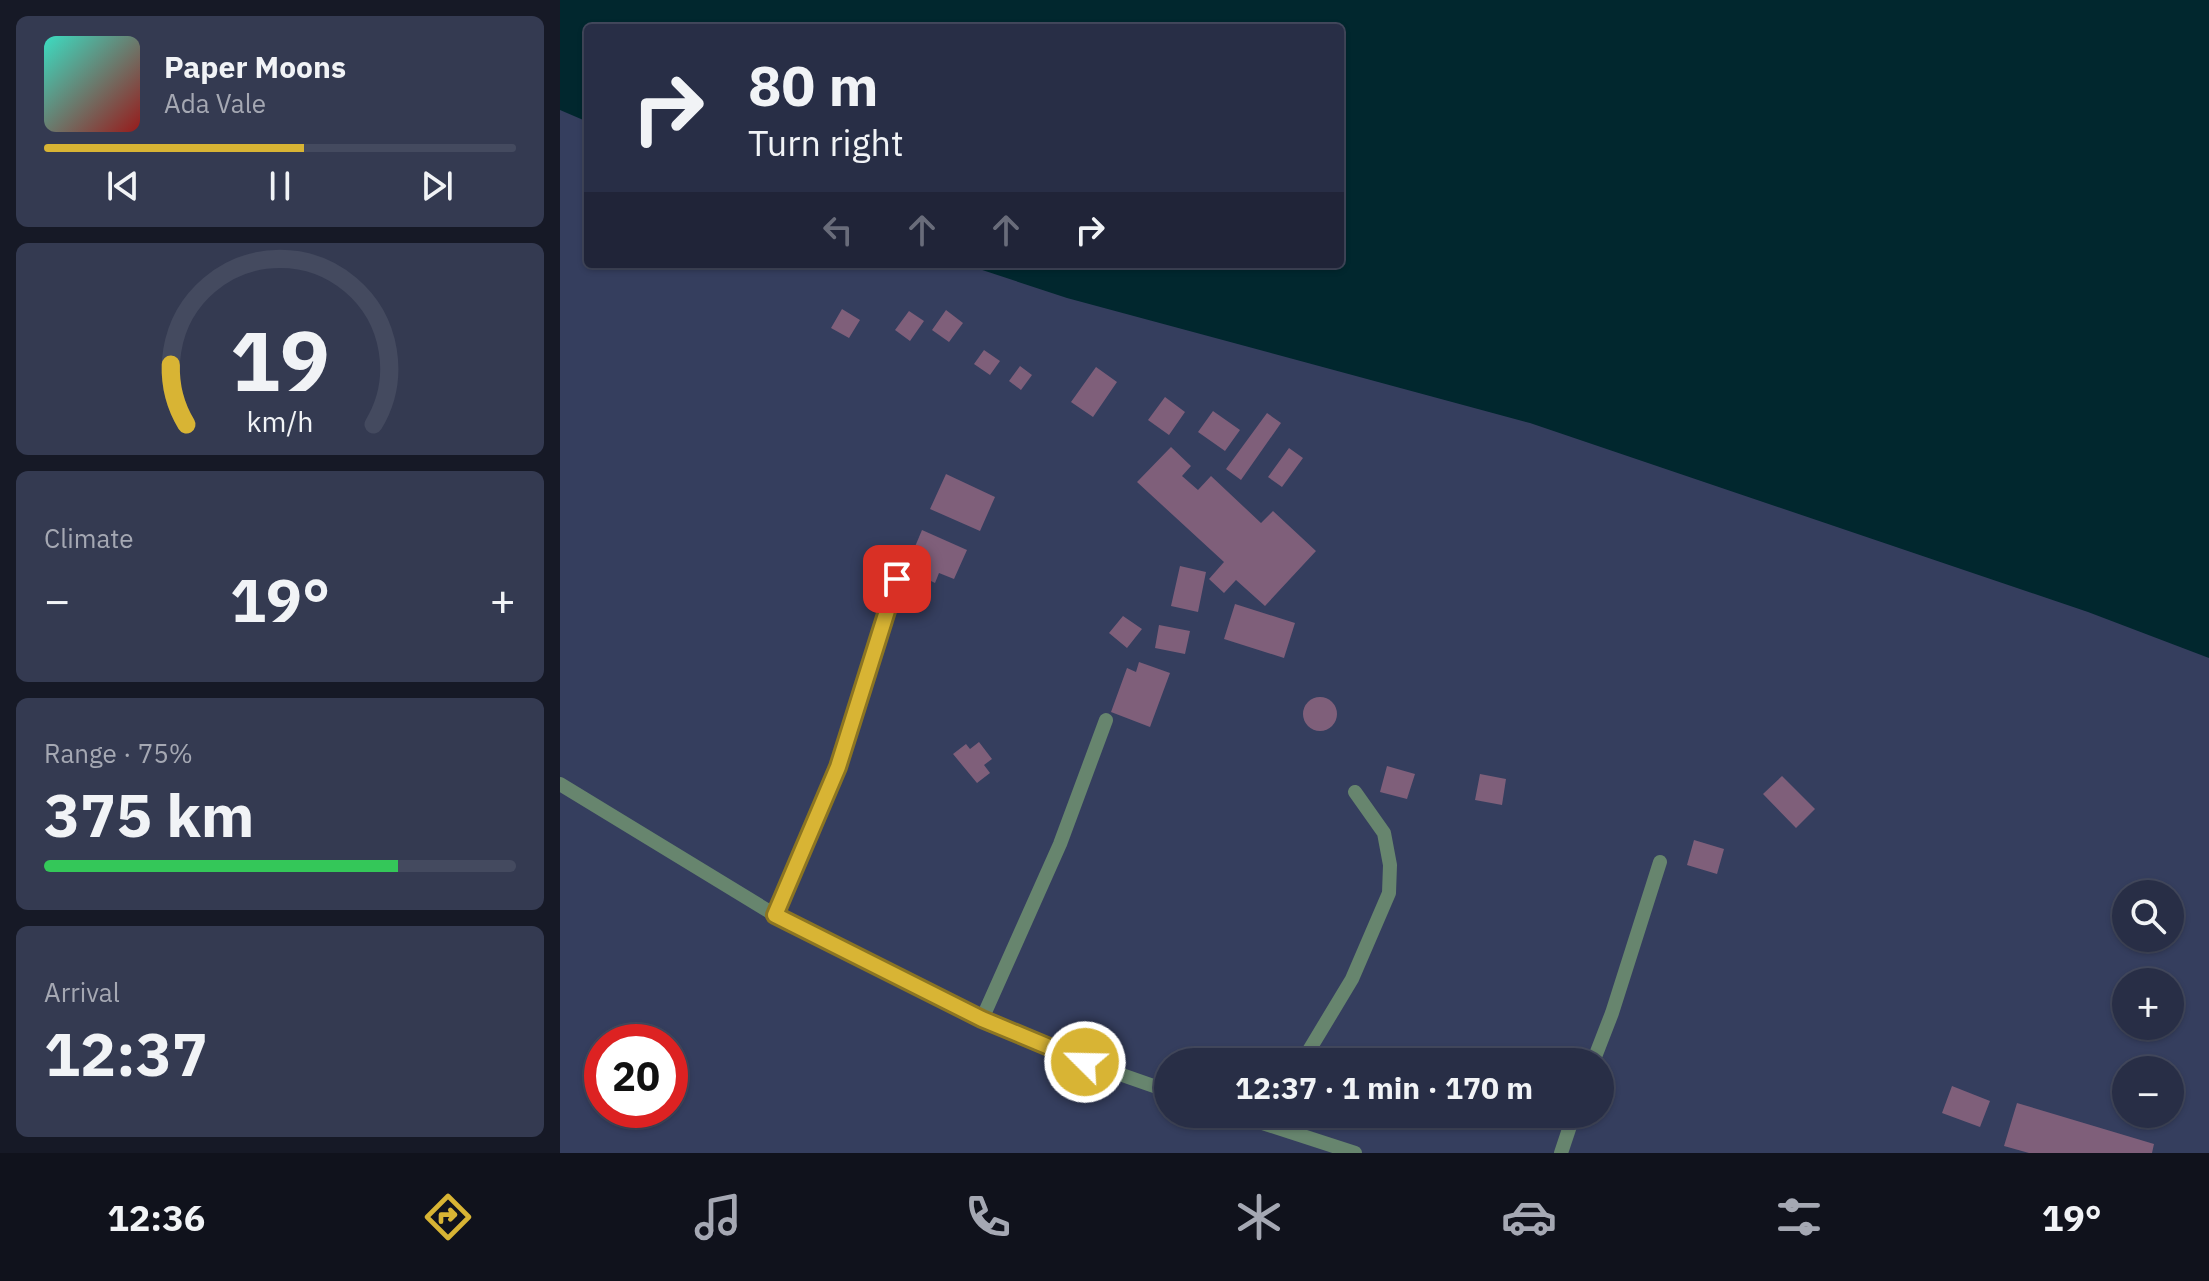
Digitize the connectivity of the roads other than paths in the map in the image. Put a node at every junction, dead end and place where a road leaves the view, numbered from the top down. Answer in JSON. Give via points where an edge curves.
{"nodes":[{"id":1,"x":897,"y":579,"type":"dead end"},
{"id":2,"x":1106,"y":720,"type":"dead end"},
{"id":3,"x":560,"y":784,"type":"edge"},
{"id":4,"x":1355,"y":792,"type":"dead end"},
{"id":5,"x":1660,"y":862,"type":"dead end"},
{"id":6,"x":775,"y":915,"type":"junction"},
{"id":7,"x":982,"y":1019,"type":"junction"},
{"id":8,"x":1310,"y":1048,"type":"edge"},
{"id":9,"x":1598,"y":1048,"type":"edge"},
{"id":10,"x":1154,"y":1086,"type":"edge"},
{"id":11,"x":1291,"y":1128,"type":"edge"},
{"id":12,"x":1569,"y":1128,"type":"edge"},
{"id":13,"x":1355,"y":1153,"type":"edge"},
{"id":14,"x":1561,"y":1153,"type":"edge"}],
"edges":[{"from":1,"to":6,"type":"lane","via":[[838,767]]},
{"from":2,"to":7,"type":"lane","via":[[1060,844]]},
{"from":3,"to":6,"type":"lane"},
{"from":4,"to":8,"type":"lane","via":[[1384,833],[1389,893],[1352,979]]},
{"from":5,"to":9,"type":"lane"},
{"from":6,"to":7,"type":"lane"},
{"from":7,"to":10,"type":"lane"},
{"from":11,"to":13,"type":"lane"},
{"from":12,"to":14,"type":"lane"}]}
